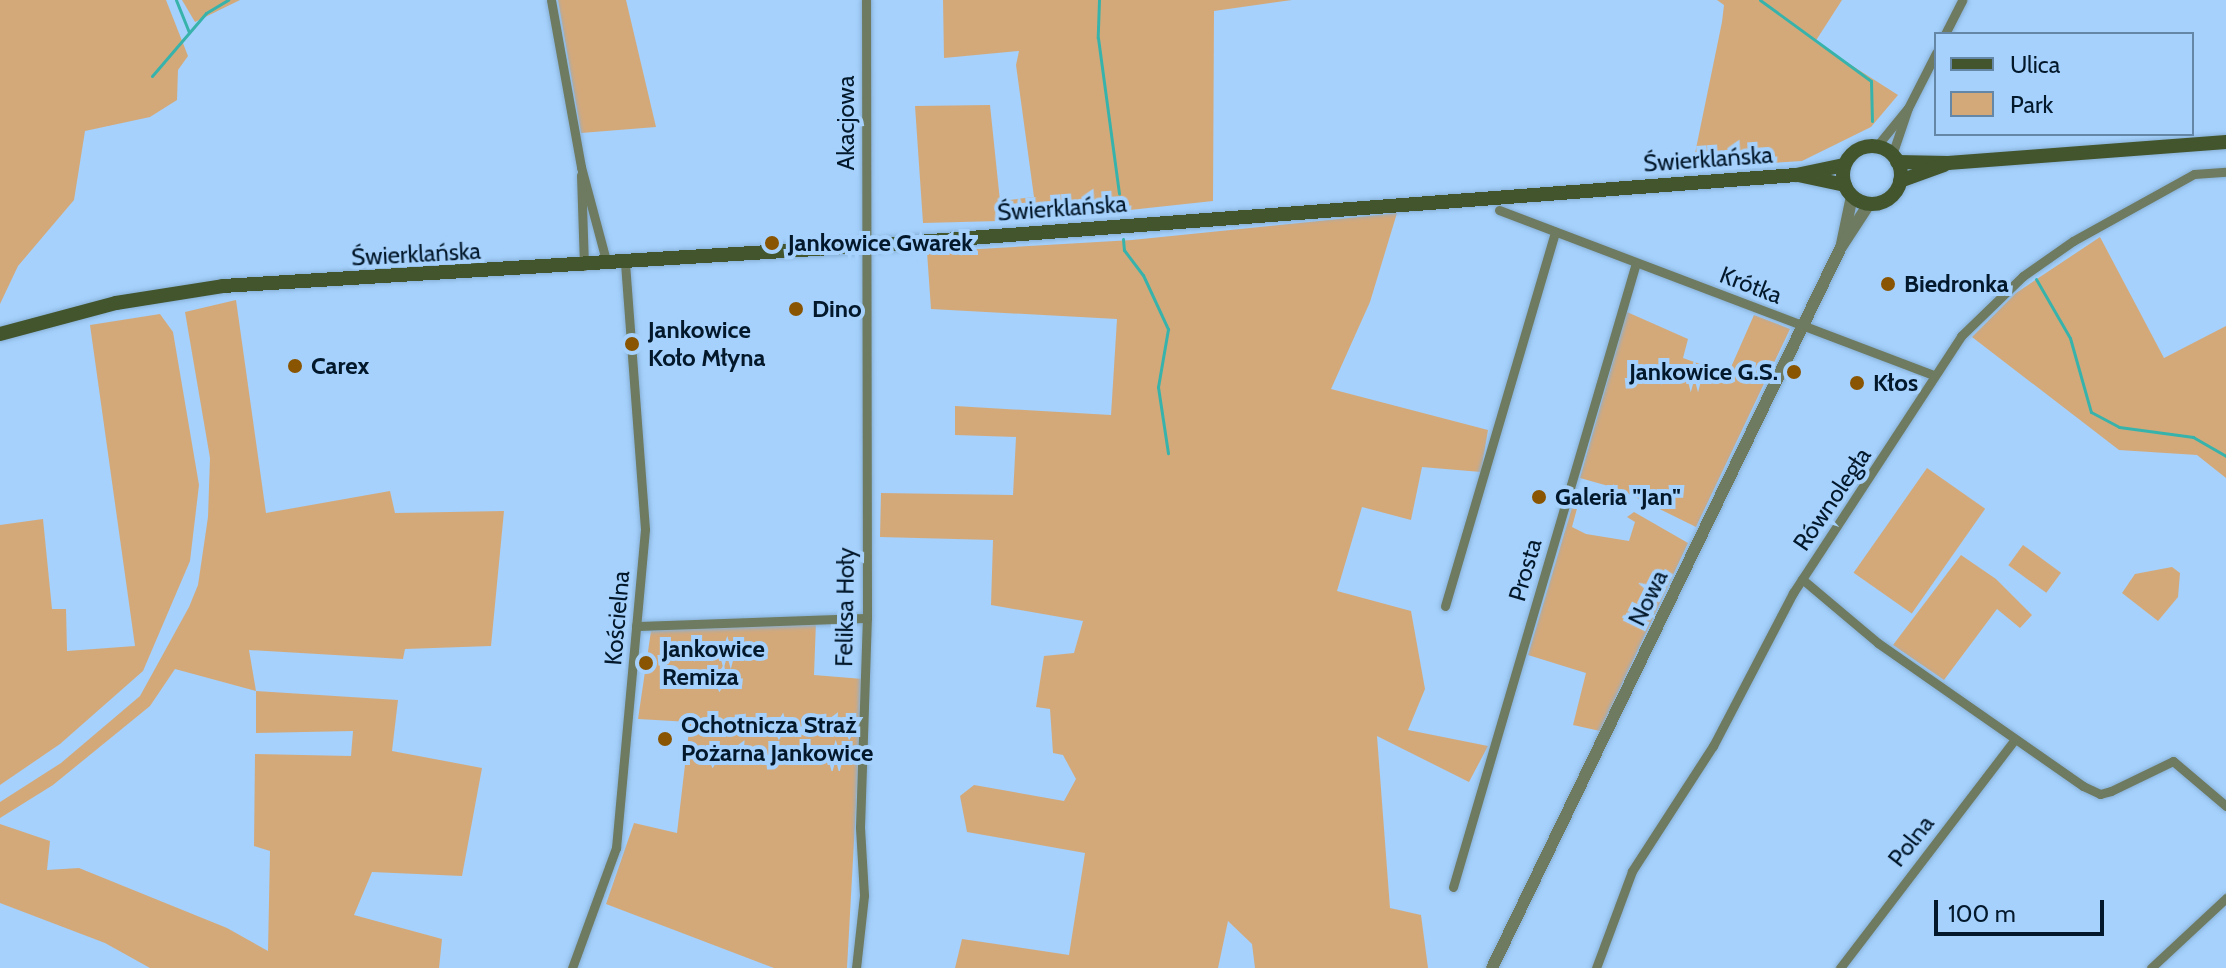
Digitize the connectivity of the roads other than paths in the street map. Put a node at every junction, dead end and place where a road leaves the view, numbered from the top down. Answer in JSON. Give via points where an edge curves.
{"nodes":[{"id":1,"x":551,"y":0,"type":"edge"},
{"id":2,"x":866,"y":0,"type":"edge"},
{"id":3,"x":1962,"y":0,"type":"edge"},
{"id":4,"x":1946,"y":32,"type":"edge"},
{"id":5,"x":1934,"y":57,"type":"edge"},
{"id":6,"x":1908,"y":108,"type":"junction"},
{"id":7,"x":2226,"y":142,"type":"edge"},
{"id":8,"x":1876,"y":147,"type":"junction"},
{"id":9,"x":1895,"y":159,"type":"junction"},
{"id":10,"x":1948,"y":163,"type":"junction"},
{"id":11,"x":1844,"y":165,"type":"junction"},
{"id":12,"x":581,"y":167,"type":"junction"},
{"id":13,"x":2226,"y":172,"type":"edge"},
{"id":14,"x":1797,"y":175,"type":"junction"},
{"id":15,"x":1900,"y":181,"type":"junction"},
{"id":16,"x":1848,"y":191,"type":"junction"},
{"id":17,"x":1869,"y":204,"type":"junction"},
{"id":18,"x":1499,"y":210,"type":"dead end"},
{"id":19,"x":1555,"y":232,"type":"junction"},
{"id":20,"x":865,"y":246,"type":"junction"},
{"id":21,"x":1841,"y":247,"type":"junction"},
{"id":22,"x":625,"y":263,"type":"junction"},
{"id":23,"x":1636,"y":263,"type":"junction"},
{"id":24,"x":607,"y":264,"type":"junction"},
{"id":25,"x":584,"y":266,"type":"junction"},
{"id":26,"x":1804,"y":327,"type":"junction"},
{"id":27,"x":0,"y":334,"type":"edge"},
{"id":28,"x":1933,"y":375,"type":"junction"},
{"id":29,"x":1802,"y":579,"type":"junction"},
{"id":30,"x":1445,"y":606,"type":"dead end"},
{"id":31,"x":867,"y":618,"type":"junction"},
{"id":32,"x":636,"y":626,"type":"junction"},
{"id":33,"x":2015,"y":739,"type":"junction"},
{"id":34,"x":2226,"y":806,"type":"edge"},
{"id":35,"x":1453,"y":887,"type":"dead end"},
{"id":36,"x":2226,"y":898,"type":"edge"},
{"id":37,"x":572,"y":968,"type":"edge"},
{"id":38,"x":856,"y":968,"type":"edge"},
{"id":39,"x":1492,"y":968,"type":"edge"},
{"id":40,"x":1596,"y":968,"type":"edge"},
{"id":41,"x":1840,"y":968,"type":"edge"},
{"id":42,"x":2151,"y":968,"type":"edge"}],
"edges":[{"from":1,"to":12,"type":"street"},
{"from":2,"to":20,"type":"street","name":"Akacjowa"},
{"from":3,"to":4,"type":"street"},
{"from":5,"to":6,"type":"street"},
{"from":6,"to":8,"type":"street"},
{"from":6,"to":9,"type":"street"},
{"from":7,"to":10,"type":"main road"},
{"from":8,"to":9,"type":"main road"},
{"from":8,"to":11,"type":"main road","via":[[1860,149]]},
{"from":9,"to":10,"type":"main road"},
{"from":9,"to":15,"type":"main road"},
{"from":10,"to":15,"type":"main road"},
{"from":11,"to":14,"type":"main road","name":"Świerklańska"},
{"from":11,"to":16,"type":"main road"},
{"from":12,"to":24,"type":"street"},
{"from":12,"to":25,"type":"street"},
{"from":13,"to":28,"type":"street","name":"Równoległa","via":[[2194,174],[2055,252],[1961,336]]},
{"from":14,"to":16,"type":"main road","name":"Świerklańska"},
{"from":14,"to":20,"type":"main road","name":"Świerklańska"},
{"from":15,"to":17,"type":"main road","via":[[1890,197]]},
{"from":16,"to":17,"type":"main road"},
{"from":16,"to":21,"type":"street","name":"Nowa"},
{"from":17,"to":21,"type":"street","name":"Nowa"},
{"from":18,"to":19,"type":"street","name":"Krótka"},
{"from":19,"to":23,"type":"street","name":"Krótka"},
{"from":19,"to":30,"type":"street"},
{"from":20,"to":22,"type":"main road","name":"Świerklańska"},
{"from":20,"to":31,"type":"street","name":"Feliksa Hoły"},
{"from":21,"to":26,"type":"street","name":"Nowa"},
{"from":22,"to":24,"type":"main road","name":"Świerklańska"},
{"from":22,"to":32,"type":"street","name":"Kościelna","via":[[646,510]]},
{"from":23,"to":26,"type":"street","name":"Krótka"},
{"from":23,"to":35,"type":"street","name":"Prosta"},
{"from":24,"to":25,"type":"main road","name":"Świerklańska"},
{"from":25,"to":27,"type":"main road","name":"Świerklańska","via":[[223,286],[116,303]]},
{"from":26,"to":28,"type":"street","name":"Krótka"},
{"from":26,"to":39,"type":"street","name":"Nowa"},
{"from":28,"to":29,"type":"street","name":"Równoległa"},
{"from":29,"to":33,"type":"street","via":[[1867,635]]},
{"from":29,"to":40,"type":"street","name":"Równoległa","via":[[1713,746],[1632,871]]},
{"from":31,"to":32,"type":"street"},
{"from":31,"to":38,"type":"street","name":"Feliksa Hoły","via":[[860,827],[864,895]]},
{"from":32,"to":37,"type":"street","name":"Kościelna","via":[[616,848]]},
{"from":33,"to":34,"type":"street","via":[[2100,794],[2173,761]]},
{"from":33,"to":41,"type":"street","name":"Polna"},
{"from":36,"to":42,"type":"street"}]}
